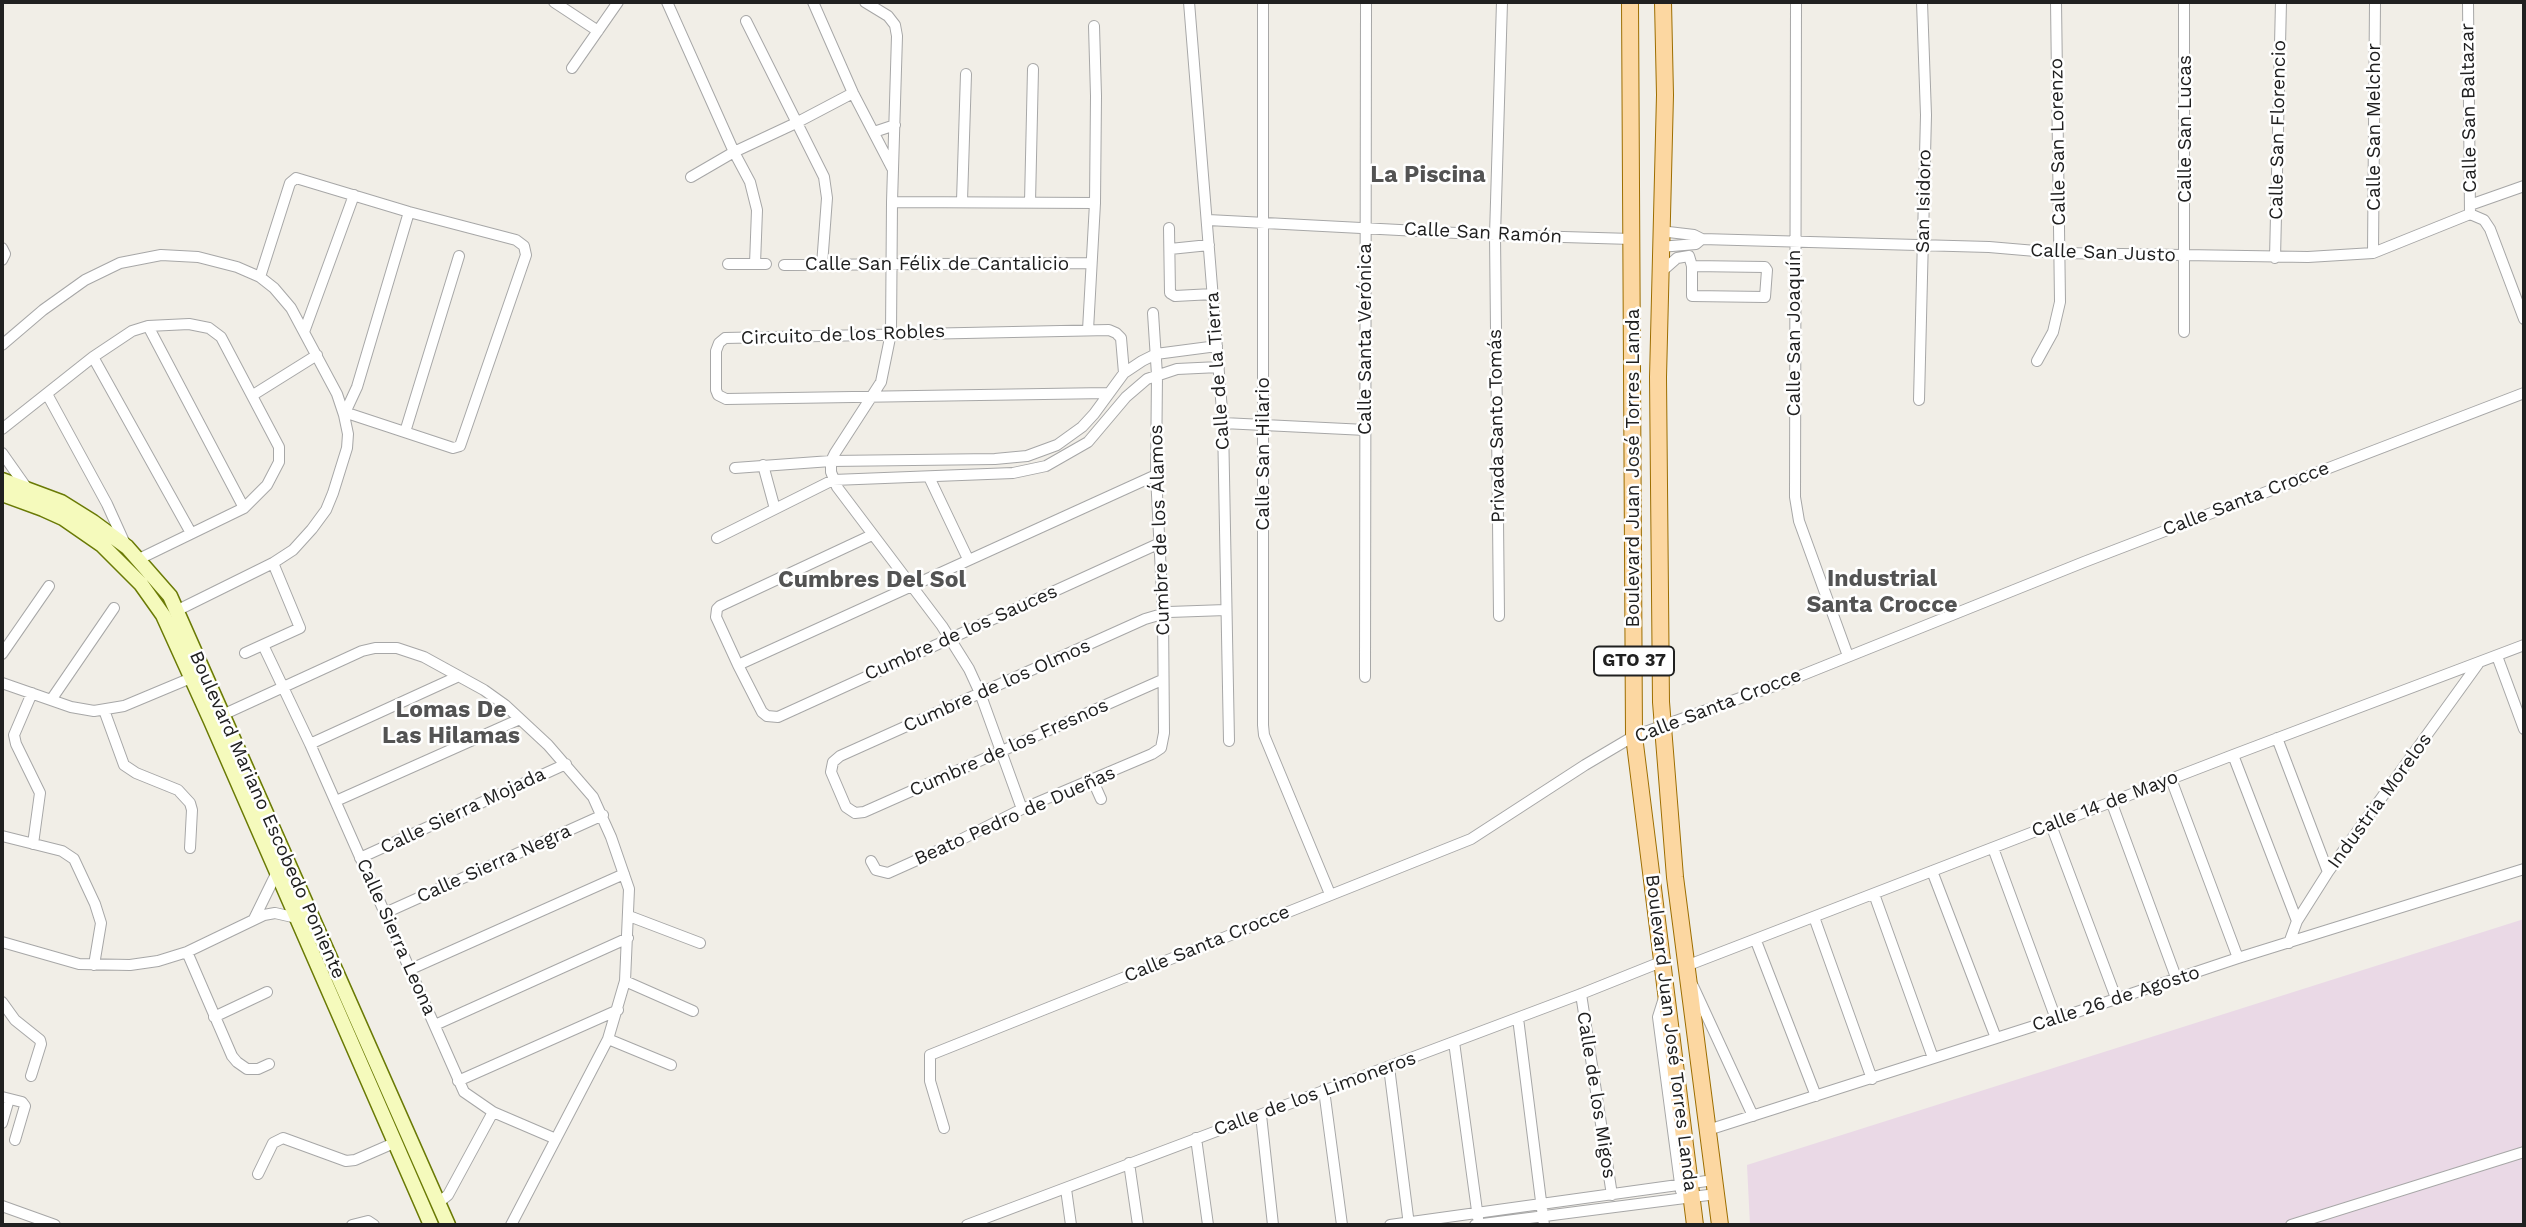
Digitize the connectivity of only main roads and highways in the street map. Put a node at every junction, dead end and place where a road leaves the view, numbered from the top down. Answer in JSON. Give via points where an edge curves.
{"nodes":[{"id":1,"x":1630,"y":2,"type":"edge"},
{"id":2,"x":1663,"y":2,"type":"edge"},
{"id":3,"x":1695,"y":1225,"type":"edge"},
{"id":4,"x":1720,"y":1225,"type":"edge"}],
"edges":[{"from":1,"to":3,"type":"main road","name":"Boulevard Juan José Torres Landa","number":"GTO 37","via":[[1634,736],[1686,1191]]},
{"from":2,"to":4,"type":"main road","name":"Boulevard Juan José Torres Landa","number":"GTO 37","via":[[1658,490],[1662,728],[1675,877]]}]}
